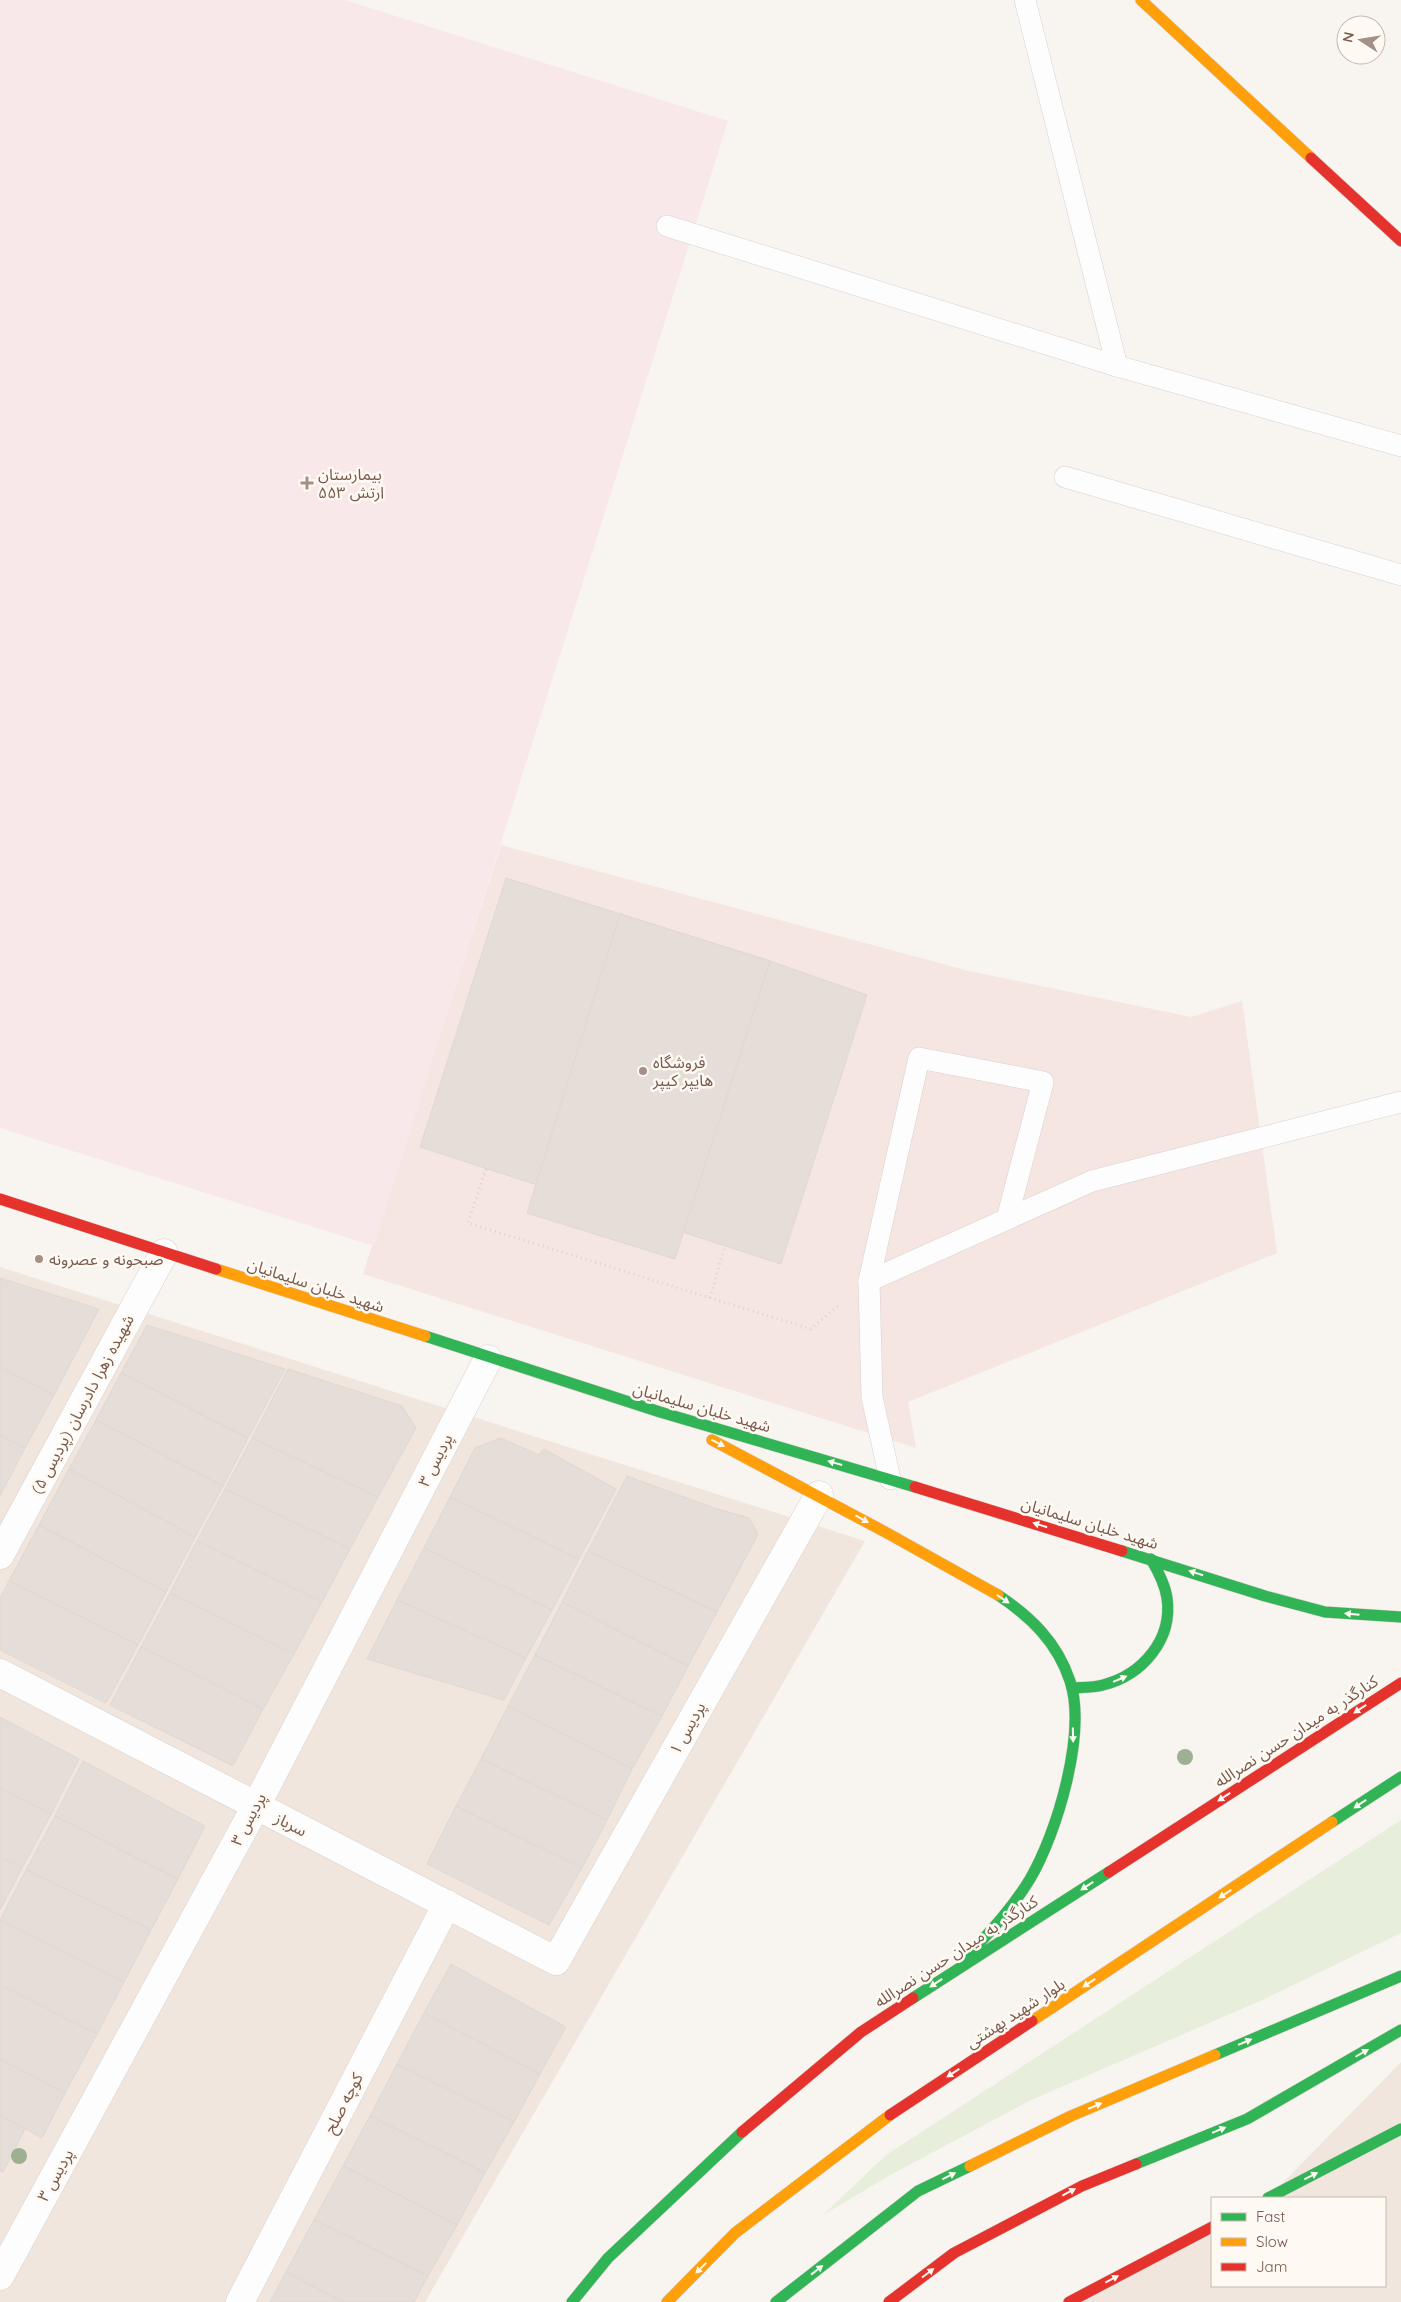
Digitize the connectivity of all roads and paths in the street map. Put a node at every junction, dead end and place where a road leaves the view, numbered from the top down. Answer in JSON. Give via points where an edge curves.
{"nodes":[{"id":1,"x":1025,"y":0,"type":"edge"},
{"id":2,"x":1141,"y":0,"type":"edge"},
{"id":3,"x":667,"y":226,"type":"dead end"},
{"id":4,"x":1401,"y":241,"type":"edge"},
{"id":5,"x":1117,"y":366,"type":"junction"},
{"id":6,"x":1401,"y":446,"type":"edge"},
{"id":7,"x":1065,"y":477,"type":"dead end"},
{"id":8,"x":1401,"y":574,"type":"edge"},
{"id":9,"x":1401,"y":1102,"type":"edge"},
{"id":10,"x":486,"y":1169,"type":"dead end"},
{"id":11,"x":0,"y":1200,"type":"edge"},
{"id":12,"x":1007,"y":1219,"type":"junction"},
{"id":13,"x":725,"y":1246,"type":"dead end"},
{"id":14,"x":164,"y":1252,"type":"junction"},
{"id":15,"x":869,"y":1280,"type":"junction"},
{"id":16,"x":710,"y":1298,"type":"junction"},
{"id":17,"x":488,"y":1358,"type":"junction"},
{"id":18,"x":660,"y":1412,"type":"junction"},
{"id":19,"x":890,"y":1479,"type":"junction"},
{"id":20,"x":819,"y":1495,"type":"junction"},
{"id":21,"x":0,"y":1555,"type":"edge"},
{"id":22,"x":1151,"y":1559,"type":"junction"},
{"id":23,"x":1401,"y":1617,"type":"edge"},
{"id":24,"x":0,"y":1673,"type":"edge"},
{"id":25,"x":1401,"y":1683,"type":"edge"},
{"id":26,"x":1072,"y":1688,"type":"junction"},
{"id":27,"x":1401,"y":1777,"type":"edge"},
{"id":28,"x":256,"y":1806,"type":"junction"},
{"id":29,"x":447,"y":1904,"type":"junction"},
{"id":30,"x":556,"y":1961,"type":"joint"},
{"id":31,"x":952,"y":1973,"type":"junction"},
{"id":32,"x":1401,"y":1976,"type":"edge"},
{"id":33,"x":1401,"y":2030,"type":"edge"},
{"id":34,"x":1401,"y":2129,"type":"edge"},
{"id":35,"x":1270,"y":2197,"type":"edge"},
{"id":36,"x":1211,"y":2228,"type":"edge"},
{"id":37,"x":0,"y":2276,"type":"edge"},
{"id":38,"x":240,"y":2302,"type":"edge"},
{"id":39,"x":572,"y":2302,"type":"edge"},
{"id":40,"x":667,"y":2302,"type":"edge"},
{"id":41,"x":776,"y":2302,"type":"edge"},
{"id":42,"x":889,"y":2302,"type":"edge"},
{"id":43,"x":1069,"y":2302,"type":"edge"}],
"edges":[{"from":1,"to":5,"type":"lane"},
{"from":2,"to":4,"type":"main road"},
{"from":3,"to":5,"type":"lane"},
{"from":5,"to":6,"type":"lane"},
{"from":7,"to":8,"type":"lane"},
{"from":9,"to":12,"type":"lane","via":[[1092,1182]]},
{"from":10,"to":16,"type":"path","via":[[468,1223]]},
{"from":11,"to":14,"type":"main road","name":"شهید خلبان سلیمانیان"},
{"from":12,"to":15,"type":"lane"},
{"from":12,"to":15,"type":"lane","via":[[1043,1082],[919,1058]]},
{"from":13,"to":16,"type":"path"},
{"from":14,"to":17,"type":"main road","name":"شهید خلبان سلیمانیان"},
{"from":14,"to":21,"type":"street","name":"شهیده زهرا دادرسان (پردیس ۵)"},
{"from":15,"to":16,"type":"path","via":[[811,1329]]},
{"from":15,"to":19,"type":"lane","via":[[872,1397]]},
{"from":17,"to":18,"type":"main road","name":"شهید خلبان سلیمانیان"},
{"from":17,"to":28,"type":"street","name":"پردیس ۳"},
{"from":19,"to":18,"type":"main road","name":"شهید خلبان سلیمانیان","one_way":true},
{"from":18,"to":20,"type":"main road","one_way":true},
{"from":22,"to":19,"type":"main road","name":"شهید خلبان سلیمانیان","one_way":true},
{"from":20,"to":26,"type":"main road","one_way":true,"via":[[980,1584],[1024,1613],[1053,1644]]},
{"from":20,"to":30,"type":"street","name":"پردیس ۱"},
{"from":23,"to":22,"type":"main road","name":"شهید خلبان سلیمانیان","one_way":true,"via":[[1325,1612]]},
{"from":26,"to":22,"type":"main road","one_way":true,"via":[[1105,1685],[1133,1673],[1155,1653],[1168,1624],[1166,1594],[1159,1571]]},
{"from":24,"to":28,"type":"street","name":"سرباز"},
{"from":25,"to":31,"type":"main road","name":"کنارگذر به میدان حسن نصرالله","one_way":true},
{"from":26,"to":31,"type":"main road","one_way":true,"via":[[1073,1746],[1058,1818],[1037,1866],[1003,1918]]},
{"from":27,"to":40,"type":"main road","name":"بلوار شهید بهشتی","one_way":true,"via":[[879,2122],[735,2233]]},
{"from":28,"to":29,"type":"street","name":"سرباز"},
{"from":28,"to":37,"type":"street","name":"پردیس ۳"},
{"from":29,"to":30,"type":"street","name":"سرباز"},
{"from":29,"to":38,"type":"street","name":"کوچه صلح"},
{"from":31,"to":39,"type":"main road","name":"کنارگذر به میدان حسن نصرالله","one_way":true,"via":[[861,2032],[754,2120],[608,2258]]},
{"from":41,"to":32,"type":"main road","one_way":true,"via":[[918,2191],[1071,2116]]},
{"from":42,"to":33,"type":"main road","one_way":true,"via":[[954,2253],[1082,2186],[1247,2119]]},
{"from":35,"to":34,"type":"main road","one_way":true},
{"from":43,"to":36,"type":"main road","one_way":true}]}
